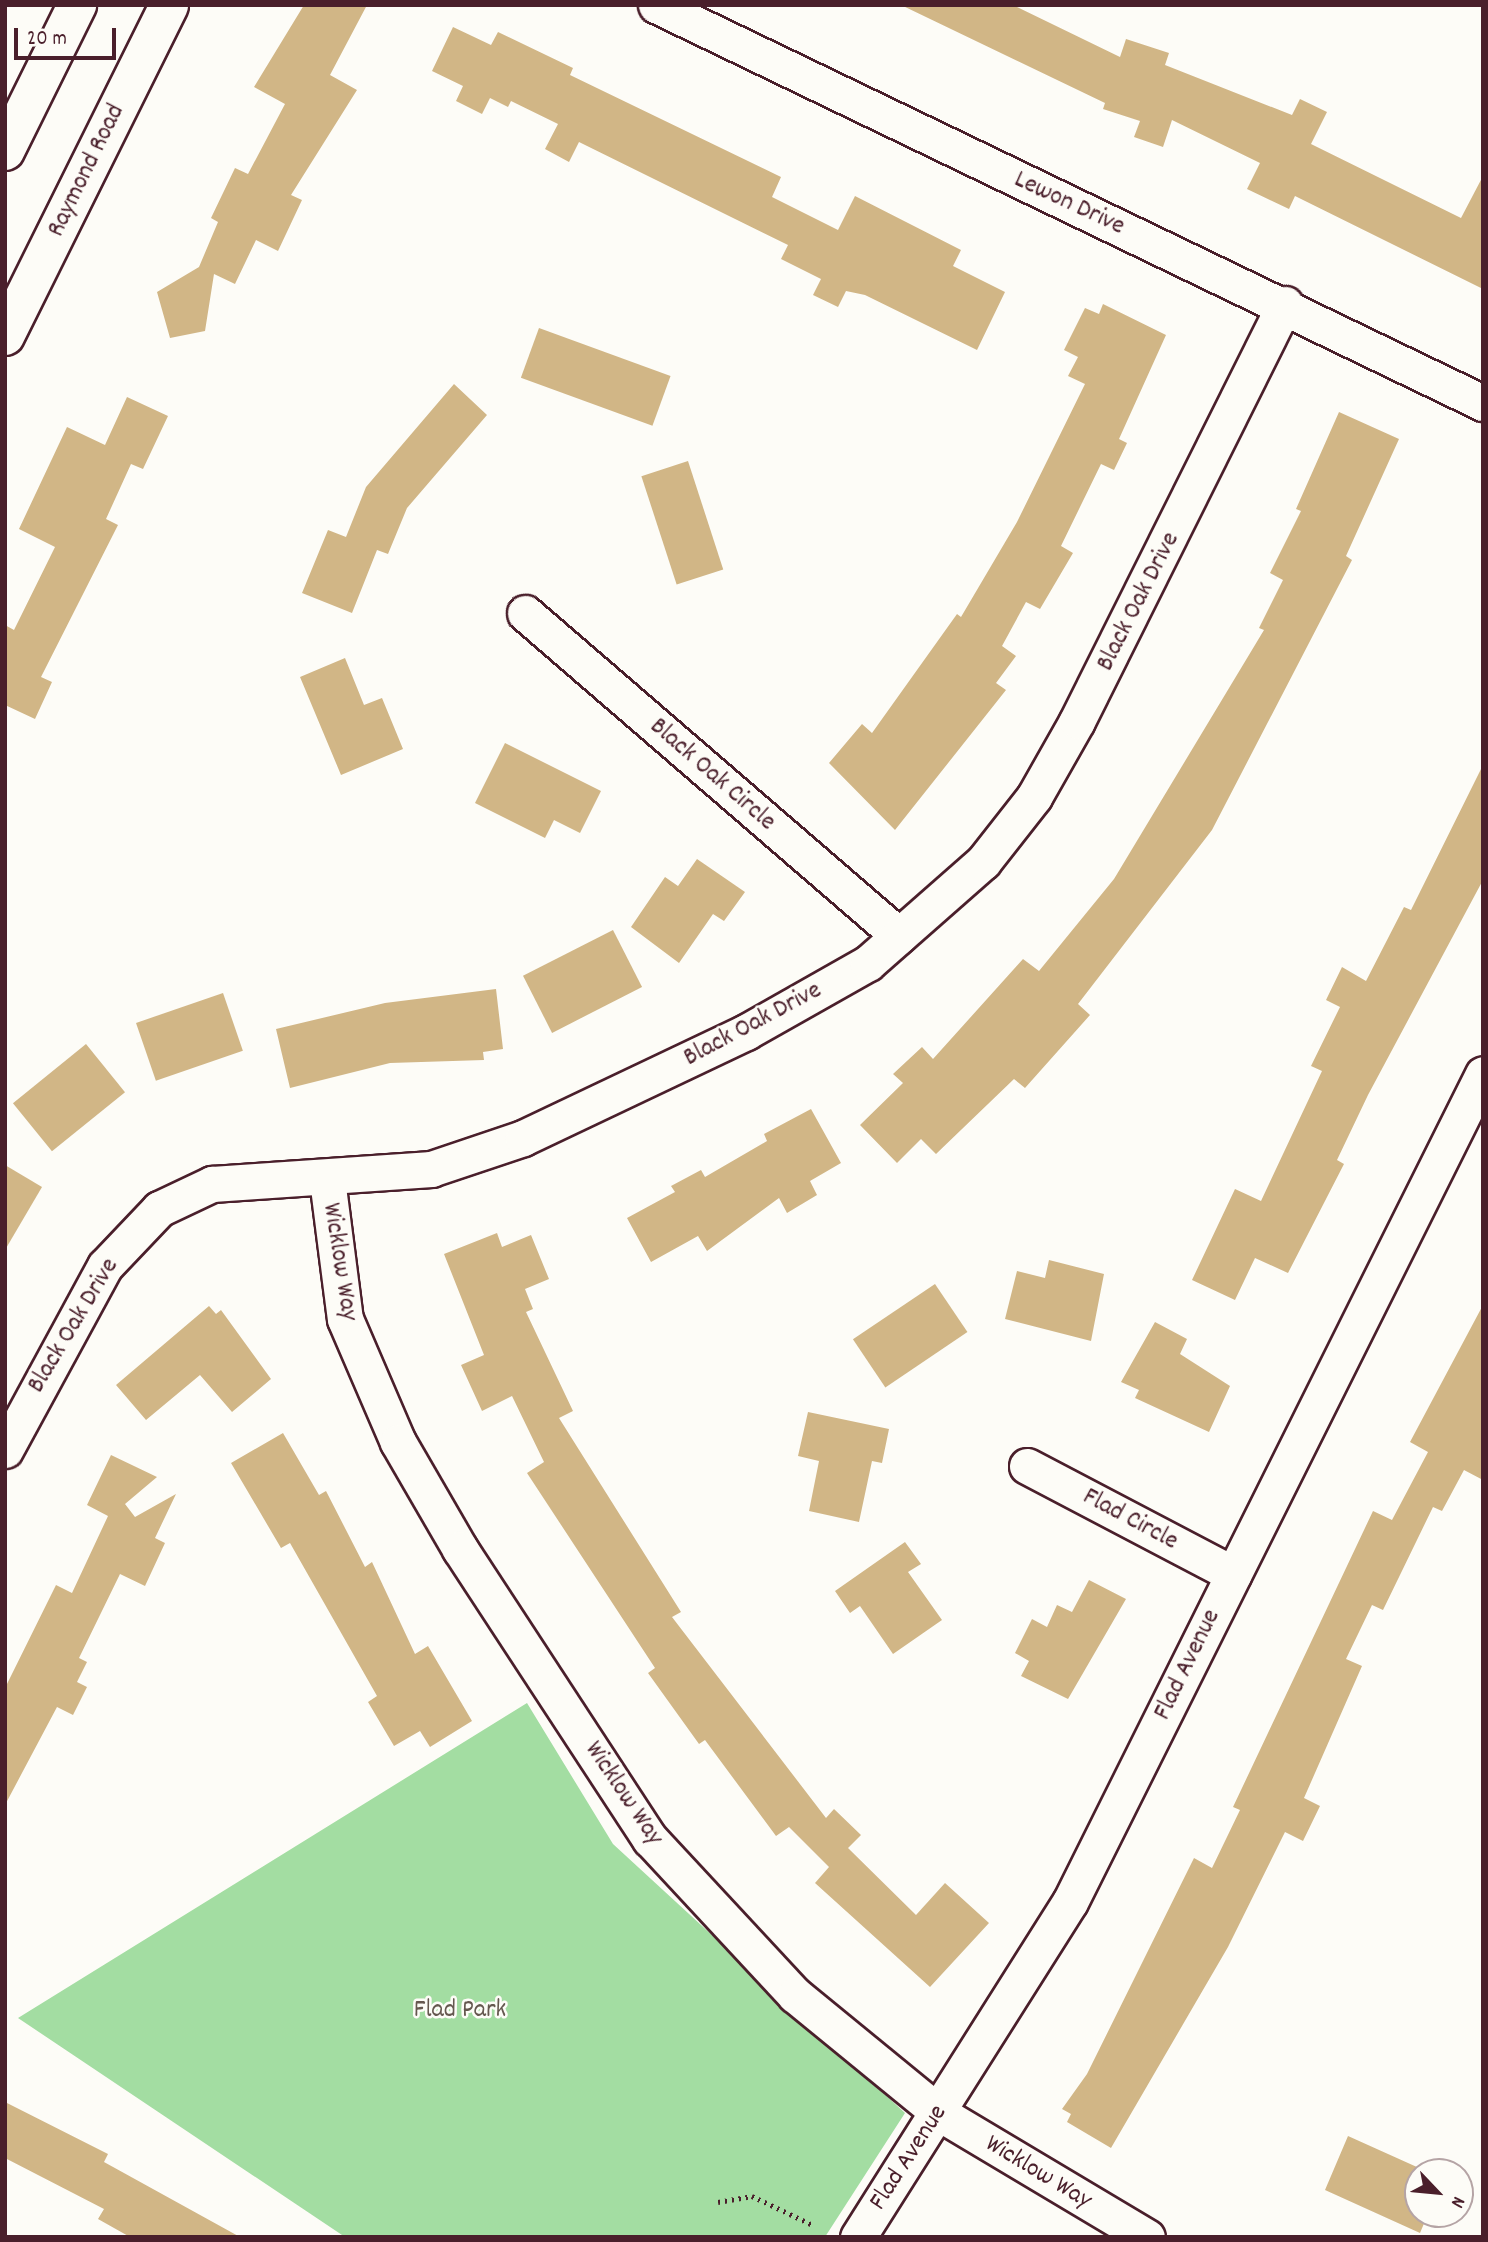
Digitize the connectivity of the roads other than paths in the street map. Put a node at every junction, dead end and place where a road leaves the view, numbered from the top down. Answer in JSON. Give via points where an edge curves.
{"nodes":[{"id":1,"x":77,"y":5,"type":"edge"},
{"id":2,"x":169,"y":5,"type":"edge"},
{"id":3,"x":656,"y":5,"type":"edge"},
{"id":4,"x":5,"y":151,"type":"edge"},
{"id":5,"x":1285,"y":304,"type":"junction"},
{"id":6,"x":5,"y":336,"type":"edge"},
{"id":7,"x":1483,"y":403,"type":"edge"},
{"id":8,"x":524,"y":613,"type":"dead end"},
{"id":9,"x":899,"y":936,"type":"junction"},
{"id":10,"x":1483,"y":1074,"type":"edge"},
{"id":11,"x":327,"y":1179,"type":"junction"},
{"id":12,"x":5,"y":1450,"type":"edge"},
{"id":13,"x":1027,"y":1466,"type":"dead end"},
{"id":14,"x":1233,"y":1574,"type":"junction"},
{"id":15,"x":939,"y":2113,"type":"junction"},
{"id":16,"x":858,"y":2237,"type":"edge"},
{"id":17,"x":1147,"y":2237,"type":"edge"}],
"edges":[{"from":1,"to":4,"type":"main road"},
{"from":2,"to":6,"type":"main road","name":"Raymond Road"},
{"from":3,"to":5,"type":"street","name":"Lewon Drive"},
{"from":5,"to":7,"type":"street","name":"Lewon Drive"},
{"from":5,"to":9,"type":"street","name":"Black Oak Drive","via":[[1152,582],[1034,797],[983,862]]},
{"from":8,"to":9,"type":"street","name":"Black Oak Circle"},
{"from":9,"to":11,"type":"street","name":"Black Oak Drive","via":[[868,963],[746,1032],[523,1138],[431,1169]]},
{"from":10,"to":14,"type":"street","name":"Flad Avenue"},
{"from":11,"to":12,"type":"street","name":"Black Oak Drive","via":[[212,1185],[159,1209],[105,1266]]},
{"from":11,"to":15,"type":"street","name":"Wicklow Way","via":[[345,1319],[398,1442],[460,1549],[650,1839],[795,1995]]},
{"from":13,"to":14,"type":"street","name":"Flad Circle"},
{"from":14,"to":15,"type":"street","name":"Flad Avenue","via":[[1070,1902]]},
{"from":15,"to":16,"type":"street","name":"Flad Avenue"},
{"from":15,"to":17,"type":"street","name":"Wicklow Way"}]}
